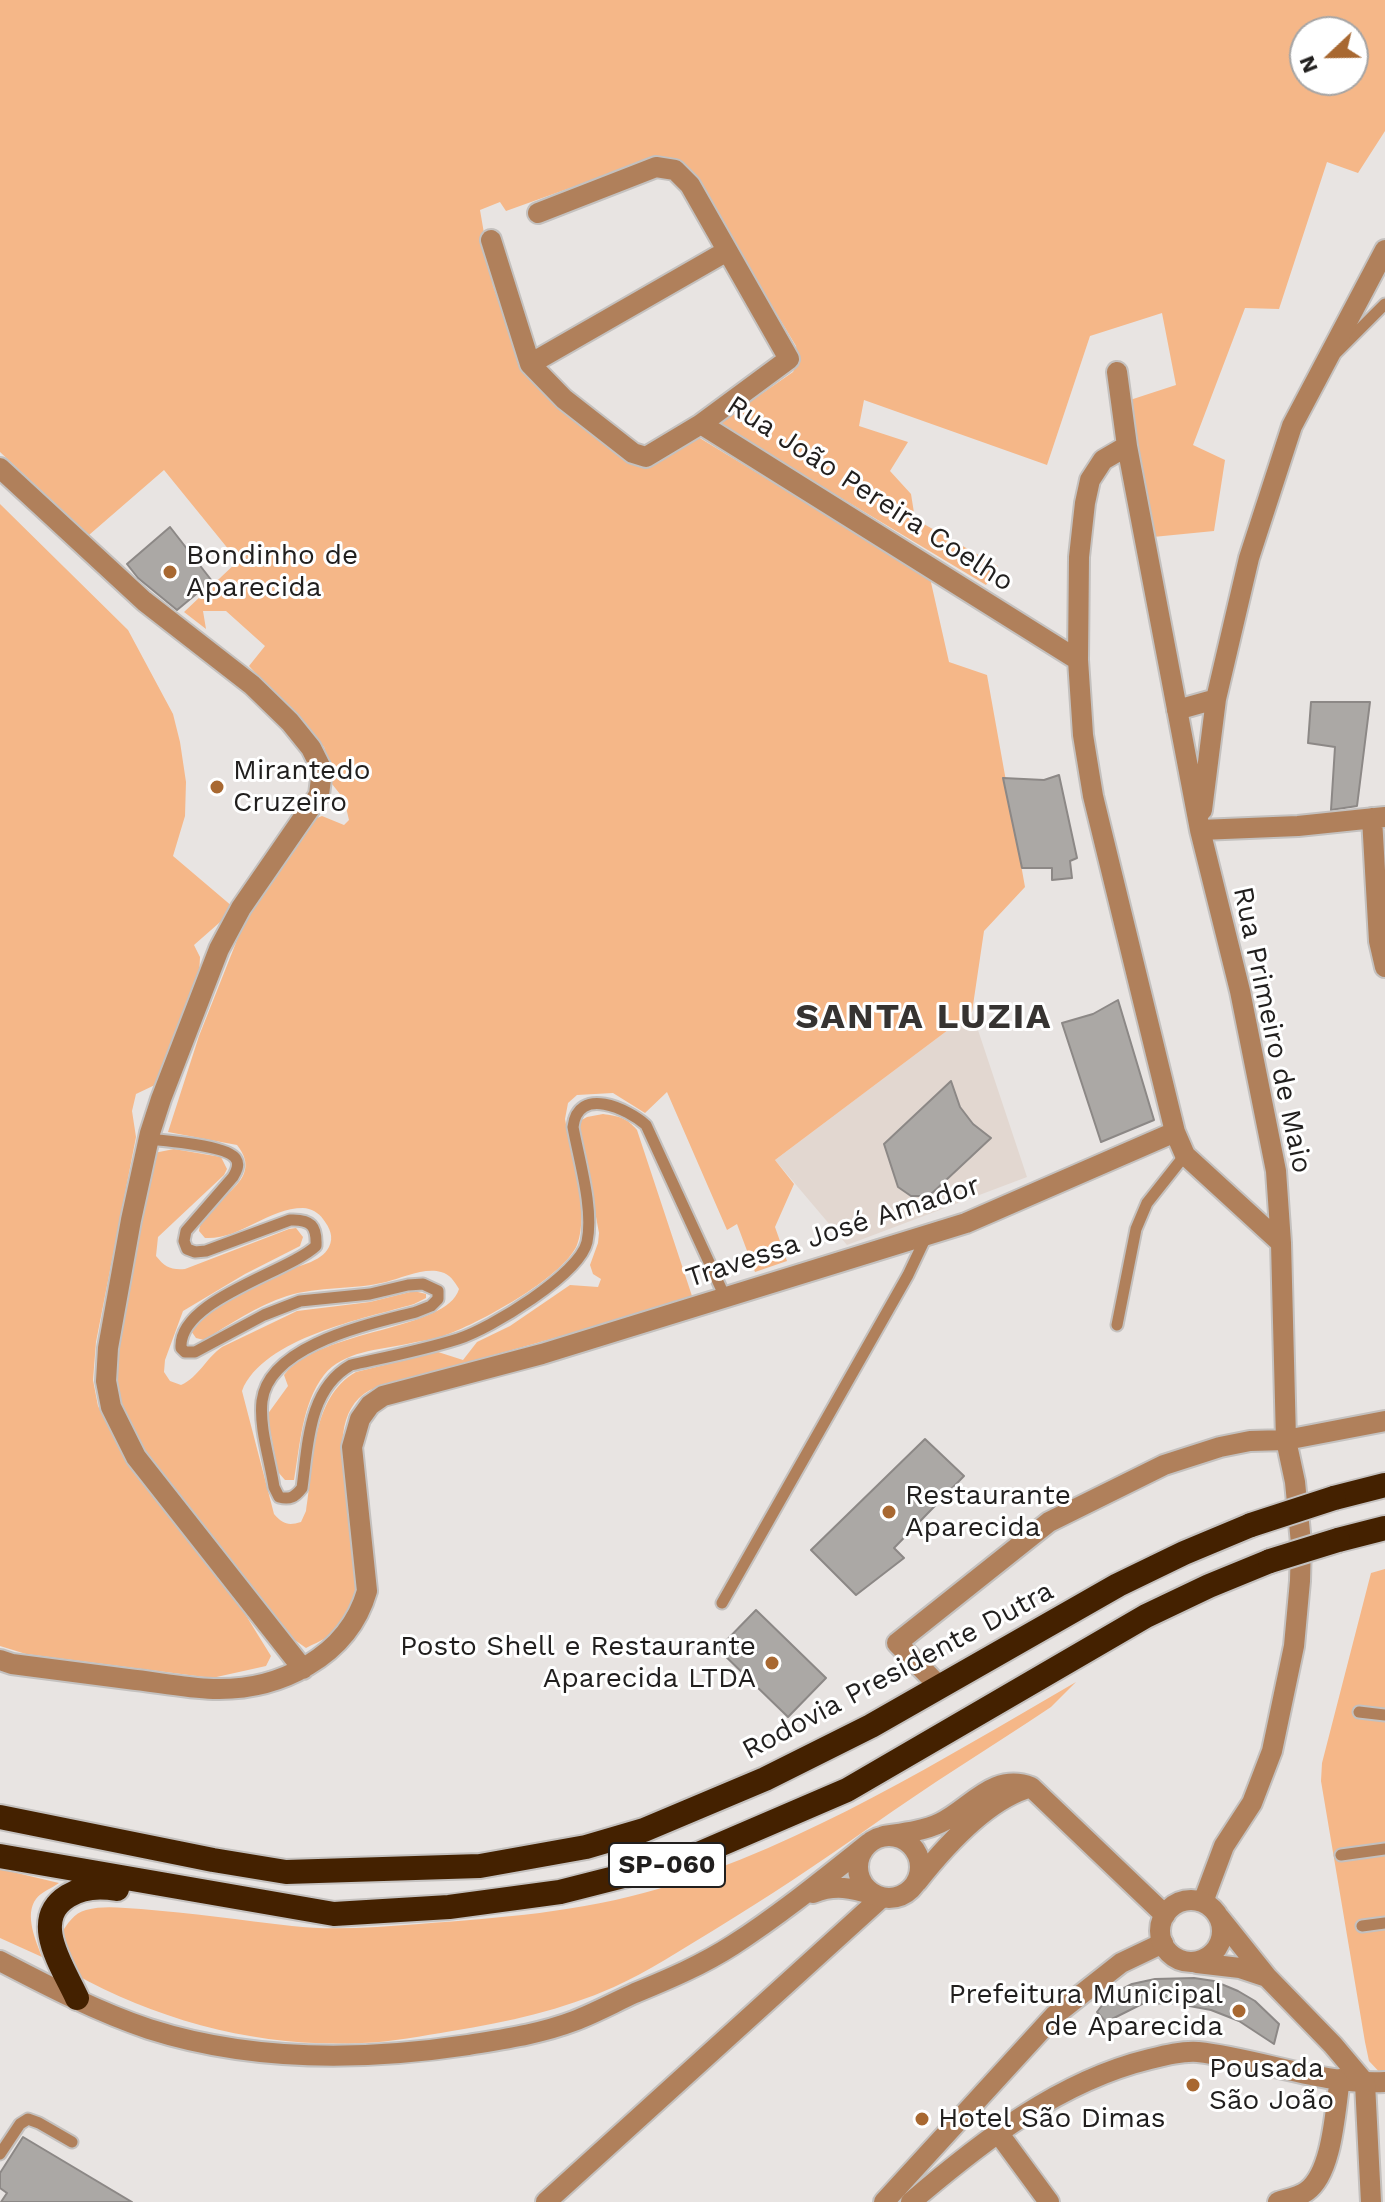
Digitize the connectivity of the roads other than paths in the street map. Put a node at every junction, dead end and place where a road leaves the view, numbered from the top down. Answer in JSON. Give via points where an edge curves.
{"nodes":[{"id":1,"x":538,"y":213,"type":"dead end"},
{"id":2,"x":491,"y":240,"type":"dead end"},
{"id":3,"x":1385,"y":250,"type":"edge"},
{"id":4,"x":727,"y":251,"type":"junction"},
{"id":5,"x":1385,"y":304,"type":"edge"},
{"id":6,"x":530,"y":364,"type":"junction"},
{"id":7,"x":1323,"y":367,"type":"junction"},
{"id":8,"x":1117,"y":372,"type":"dead end"},
{"id":9,"x":701,"y":424,"type":"junction"},
{"id":10,"x":1127,"y":446,"type":"junction"},
{"id":11,"x":0,"y":468,"type":"edge"},
{"id":12,"x":1078,"y":660,"type":"junction"},
{"id":13,"x":1216,"y":699,"type":"junction"},
{"id":14,"x":1177,"y":710,"type":"junction"},
{"id":15,"x":1378,"y":818,"type":"edge"},
{"id":16,"x":1200,"y":830,"type":"junction"},
{"id":17,"x":1385,"y":967,"type":"edge"},
{"id":18,"x":1175,"y":1132,"type":"junction"},
{"id":19,"x":149,"y":1139,"type":"junction"},
{"id":20,"x":1185,"y":1155,"type":"junction"},
{"id":21,"x":926,"y":1235,"type":"junction"},
{"id":22,"x":1281,"y":1243,"type":"junction"},
{"id":23,"x":725,"y":1297,"type":"junction"},
{"id":24,"x":1117,"y":1325,"type":"dead end"},
{"id":25,"x":1385,"y":1421,"type":"edge"},
{"id":26,"x":1286,"y":1440,"type":"junction"},
{"id":27,"x":1385,"y":1485,"type":"edge"},
{"id":28,"x":1385,"y":1528,"type":"edge"},
{"id":29,"x":722,"y":1603,"type":"dead end"},
{"id":30,"x":0,"y":1660,"type":"edge"},
{"id":31,"x":303,"y":1669,"type":"junction"},
{"id":32,"x":939,"y":1686,"type":"junction"},
{"id":33,"x":1359,"y":1712,"type":"dead end"},
{"id":34,"x":1385,"y":1715,"type":"edge"},
{"id":35,"x":1031,"y":1787,"type":"junction"},
{"id":36,"x":0,"y":1817,"type":"edge"},
{"id":37,"x":877,"y":1839,"type":"junction"},
{"id":38,"x":1385,"y":1849,"type":"edge"},
{"id":39,"x":1341,"y":1855,"type":"dead end"},
{"id":40,"x":0,"y":1856,"type":"edge"},
{"id":41,"x":915,"y":1885,"type":"junction"},
{"id":42,"x":802,"y":1897,"type":"junction"},
{"id":43,"x":878,"y":1897,"type":"junction"},
{"id":44,"x":247,"y":1900,"type":"junction"},
{"id":45,"x":1203,"y":1902,"type":"junction"},
{"id":46,"x":1165,"y":1915,"type":"junction"},
{"id":47,"x":1219,"y":1917,"type":"junction"},
{"id":48,"x":1385,"y":1923,"type":"edge"},
{"id":49,"x":1362,"y":1926,"type":"dead end"},
{"id":50,"x":1163,"y":1943,"type":"junction"},
{"id":51,"x":0,"y":1961,"type":"edge"},
{"id":52,"x":1193,"y":1962,"type":"junction"},
{"id":53,"x":1267,"y":1977,"type":"junction"},
{"id":54,"x":77,"y":1998,"type":"junction"},
{"id":55,"x":1340,"y":2079,"type":"junction"},
{"id":56,"x":1375,"y":2083,"type":"edge"},
{"id":57,"x":999,"y":2134,"type":"junction"},
{"id":58,"x":72,"y":2142,"type":"dead end"},
{"id":59,"x":0,"y":2154,"type":"edge"},
{"id":60,"x":546,"y":2202,"type":"edge"},
{"id":61,"x":884,"y":2202,"type":"edge"},
{"id":62,"x":911,"y":2202,"type":"edge"},
{"id":63,"x":1049,"y":2202,"type":"edge"},
{"id":64,"x":1278,"y":2202,"type":"edge"},
{"id":65,"x":1371,"y":2202,"type":"edge"}],
"edges":[{"from":1,"to":4,"type":"street","name":"Rua João Pereira Coelho","via":[[656,167],[675,170],[690,185]]},
{"from":2,"to":6,"type":"street"},
{"from":3,"to":7,"type":"street"},
{"from":4,"to":6,"type":"street"},
{"from":4,"to":9,"type":"street","name":"Rua João Pereira Coelho","via":[[789,359]]},
{"from":5,"to":7,"type":"lane"},
{"from":6,"to":9,"type":"street","via":[[564,399],[633,453],[646,457]]},
{"from":7,"to":13,"type":"street","via":[[1282,450],[1249,558]]},
{"from":8,"to":10,"type":"street","name":"Rua Primeiro de Maio"},
{"from":9,"to":12,"type":"street","name":"Rua João Pereira Coelho"},
{"from":10,"to":12,"type":"street","via":[[1103,460],[1090,480],[1079,557]]},
{"from":10,"to":14,"type":"street","name":"Rua Primeiro de Maio"},
{"from":11,"to":19,"type":"street","via":[[144,601],[252,685],[290,722],[322,770],[319,795],[219,949]]},
{"from":12,"to":18,"type":"street","via":[[1093,796]]},
{"from":13,"to":14,"type":"street"},
{"from":13,"to":16,"type":"street"},
{"from":14,"to":16,"type":"street","name":"Rua Primeiro de Maio"},
{"from":15,"to":16,"type":"street"},
{"from":15,"to":17,"type":"street","via":[[1379,941]]},
{"from":16,"to":22,"type":"street","name":"Rua Primeiro de Maio","via":[[1276,1171]]},
{"from":18,"to":20,"type":"street"},
{"from":18,"to":21,"type":"street","name":"Travessa José Amador","via":[[966,1223]]},
{"from":19,"to":23,"type":"lane","via":[[216,1149],[236,1159],[233,1177],[186,1231],[187,1249],[206,1251],[290,1220],[302,1219],[317,1232],[316,1246],[307,1254],[253,1279],[187,1325],[180,1339],[185,1352],[195,1352],[300,1301],[408,1285],[438,1291],[431,1306],[313,1344],[269,1380],[262,1413],[279,1497],[296,1496],[302,1488],[317,1407],[338,1373],[351,1365],[461,1338],[499,1319],[577,1261],[589,1221],[573,1127],[582,1108],[614,1105],[646,1125]]},
{"from":19,"to":31,"type":"street","via":[[108,1348],[111,1407],[157,1486]]},
{"from":20,"to":22,"type":"street"},
{"from":20,"to":24,"type":"lane","via":[[1147,1203],[1136,1229]]},
{"from":21,"to":23,"type":"street","name":"Travessa José Amador"},
{"from":21,"to":29,"type":"lane"},
{"from":22,"to":26,"type":"street","name":"Rua Primeiro de Maio"},
{"from":23,"to":31,"type":"street","name":"Travessa José Amador","via":[[542,1354],[405,1388],[370,1405],[352,1447],[367,1591],[341,1641]]},
{"from":25,"to":26,"type":"street"},
{"from":26,"to":32,"type":"street","via":[[1250,1441],[1194,1454],[1049,1522],[897,1643]]},
{"from":26,"to":45,"type":"street","name":"Rua Primeiro de Maio","via":[[1301,1543],[1294,1646],[1261,1786],[1224,1846]]},
{"from":27,"to":32,"type":"highway","name":"Rodovia Presidente Dutra","number":"SP-060","bridge":true,"via":[[1251,1525],[1184,1553]]},
{"from":28,"to":44,"type":"highway","number":"SP-060","bridge":true,"via":[[1270,1561],[1209,1586],[1146,1616],[847,1790],[682,1861],[560,1892],[449,1907],[334,1914]]},
{"from":30,"to":31,"type":"street","via":[[216,1689],[267,1682]]},
{"from":32,"to":36,"type":"highway","name":"Rodovia Presidente Dutra","number":"SP-060","via":[[765,1779],[644,1830],[586,1847],[480,1866],[286,1872]]},
{"from":33,"to":34,"type":"lane"},
{"from":35,"to":37,"type":"street","via":[[1020,1782],[995,1787],[936,1825]]},
{"from":35,"to":41,"type":"street","via":[[981,1816]]},
{"from":35,"to":46,"type":"street"},
{"from":37,"to":41,"type":"street","via":[[894,1836],[912,1846],[920,1866]]},
{"from":37,"to":42,"type":"street"},
{"from":37,"to":43,"type":"street","via":[[861,1852],[858,1864],[864,1887]]},
{"from":38,"to":39,"type":"lane"},
{"from":40,"to":44,"type":"highway","number":"SP-060"},
{"from":41,"to":43,"type":"street","via":[[894,1899]]},
{"from":42,"to":43,"type":"street","via":[[835,1887]]},
{"from":42,"to":54,"type":"street","via":[[680,1975],[574,2021],[527,2035],[426,2051],[368,2057],[244,2049],[151,2029]]},
{"from":43,"to":60,"type":"street"},
{"from":44,"to":54,"type":"highway","via":[[166,1900],[103,1887],[69,1895],[48,1922],[55,1952]]},
{"from":45,"to":46,"type":"street","via":[[1181,1901]]},
{"from":45,"to":47,"type":"street"},
{"from":46,"to":50,"type":"street","via":[[1160,1928]]},
{"from":47,"to":52,"type":"street","via":[[1222,1931],[1215,1951]]},
{"from":47,"to":53,"type":"street"},
{"from":48,"to":49,"type":"lane"},
{"from":50,"to":52,"type":"street","via":[[1174,1957]]},
{"from":50,"to":61,"type":"street","via":[[1121,1963],[1055,2015]]},
{"from":51,"to":54,"type":"street"},
{"from":52,"to":53,"type":"street"},
{"from":53,"to":56,"type":"street"},
{"from":55,"to":56,"type":"street"},
{"from":55,"to":57,"type":"street","via":[[1176,2052],[1104,2072],[1056,2094]]},
{"from":55,"to":64,"type":"street","via":[[1329,2147],[1318,2178],[1308,2191]]},
{"from":56,"to":65,"type":"street"},
{"from":57,"to":62,"type":"street"},
{"from":57,"to":63,"type":"street"},
{"from":58,"to":59,"type":"lane","via":[[28,2119]]}]}
